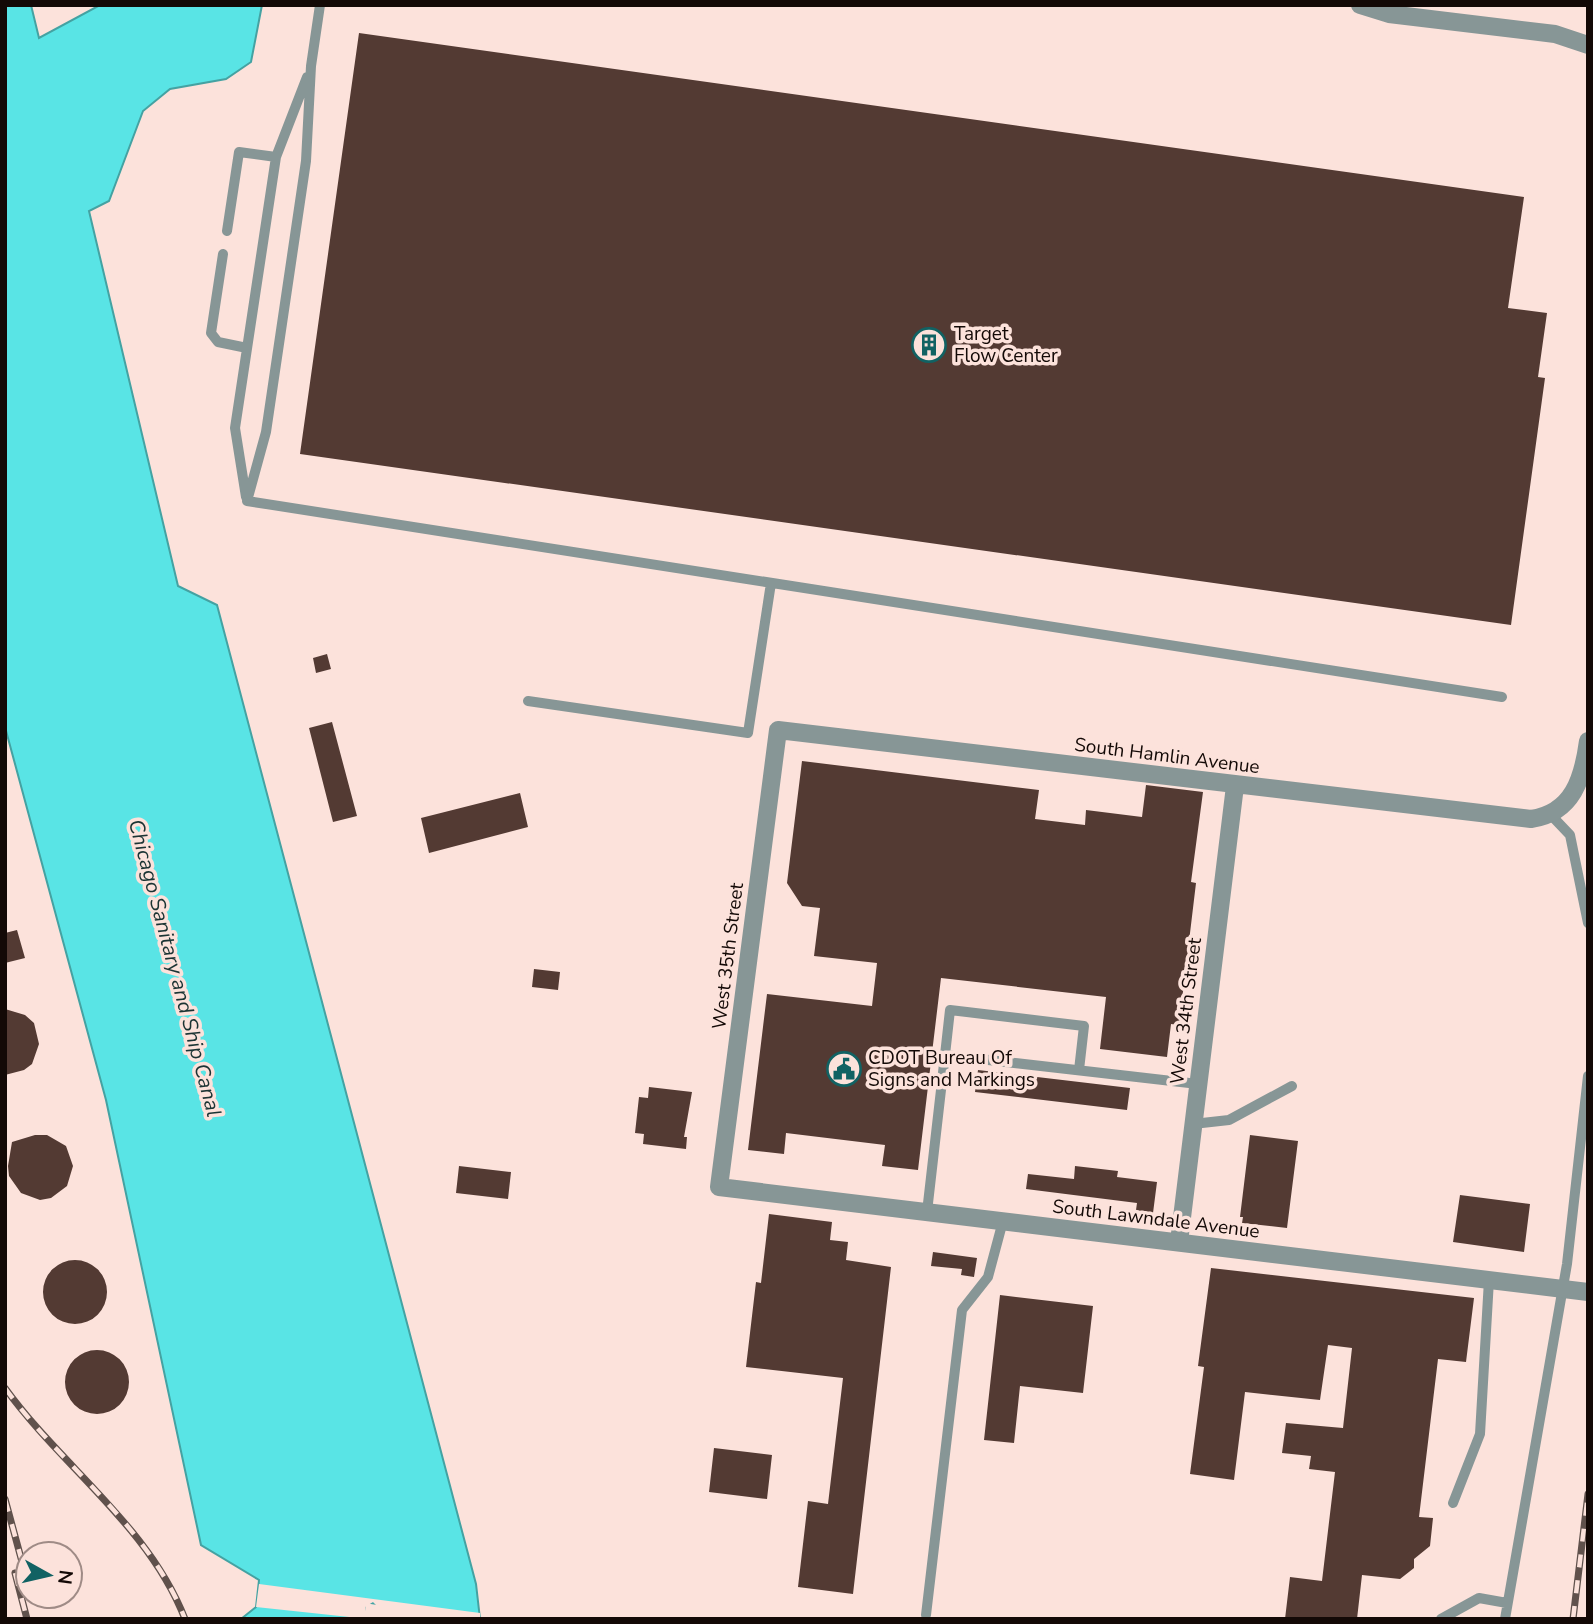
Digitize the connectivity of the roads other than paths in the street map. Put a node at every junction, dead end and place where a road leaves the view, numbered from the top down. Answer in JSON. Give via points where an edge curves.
{"nodes":[{"id":1,"x":320,"y":5,"type":"edge"},
{"id":2,"x":1360,"y":5,"type":"edge"},
{"id":3,"x":1588,"y":45,"type":"edge"},
{"id":4,"x":311,"y":66,"type":"junction"},
{"id":5,"x":276,"y":157,"type":"junction"},
{"id":6,"x":227,"y":232,"type":"dead end"},
{"id":7,"x":223,"y":254,"type":"dead end"},
{"id":8,"x":247,"y":348,"type":"junction"},
{"id":9,"x":247,"y":501,"type":"junction"},
{"id":10,"x":771,"y":583,"type":"junction"},
{"id":11,"x":1502,"y":698,"type":"dead end"},
{"id":12,"x":528,"y":701,"type":"dead end"},
{"id":13,"x":778,"y":730,"type":"joint"},
{"id":14,"x":1588,"y":741,"type":"edge"},
{"id":15,"x":1235,"y":786,"type":"junction"},
{"id":16,"x":1550,"y":814,"type":"junction"},
{"id":17,"x":1588,"y":923,"type":"edge"},
{"id":18,"x":945,"y":1055,"type":"junction"},
{"id":19,"x":1079,"y":1070,"type":"junction"},
{"id":20,"x":1588,"y":1076,"type":"edge"},
{"id":21,"x":1198,"y":1084,"type":"junction"},
{"id":22,"x":1292,"y":1086,"type":"dead end"},
{"id":23,"x":1193,"y":1124,"type":"junction"},
{"id":24,"x":719,"y":1187,"type":"joint"},
{"id":25,"x":927,"y":1212,"type":"junction"},
{"id":26,"x":1003,"y":1221,"type":"junction"},
{"id":27,"x":1179,"y":1242,"type":"junction"},
{"id":28,"x":1489,"y":1280,"type":"junction"},
{"id":29,"x":1563,"y":1289,"type":"junction"},
{"id":30,"x":1588,"y":1292,"type":"edge"},
{"id":31,"x":1453,"y":1503,"type":"dead end"},
{"id":32,"x":1507,"y":1603,"type":"junction"},
{"id":33,"x":926,"y":1615,"type":"dead end"},
{"id":34,"x":1441,"y":1619,"type":"edge"},
{"id":35,"x":1506,"y":1619,"type":"edge"}],
"edges":[{"from":1,"to":4,"type":"lane"},
{"from":2,"to":3,"type":"street","via":[[1389,14],[1555,34]]},
{"from":4,"to":5,"type":"lane"},
{"from":4,"to":9,"type":"lane","via":[[306,161],[266,432]]},
{"from":5,"to":6,"type":"lane","via":[[239,152]]},
{"from":5,"to":8,"type":"lane"},
{"from":7,"to":8,"type":"lane","via":[[211,333],[218,342]]},
{"from":8,"to":9,"type":"lane","via":[[235,428]]},
{"from":9,"to":10,"type":"lane"},
{"from":10,"to":11,"type":"lane"},
{"from":10,"to":12,"type":"lane","via":[[748,733]]},
{"from":13,"to":15,"type":"street","name":"South Hamlin Avenue"},
{"from":13,"to":24,"type":"street","name":"West 35th Street"},
{"from":14,"to":16,"type":"street","via":[[1574,792]]},
{"from":15,"to":16,"type":"street","name":"South Hamlin Avenue","via":[[1514,818]]},
{"from":15,"to":21,"type":"street","name":"West 34th Street"},
{"from":16,"to":17,"type":"lane","via":[[1570,835]]},
{"from":18,"to":19,"type":"lane"},
{"from":18,"to":19,"type":"lane","via":[[950,1010],[1084,1026]]},
{"from":18,"to":25,"type":"lane"},
{"from":19,"to":21,"type":"lane"},
{"from":20,"to":29,"type":"lane"},
{"from":21,"to":23,"type":"street","name":"West 34th Street"},
{"from":22,"to":23,"type":"lane","via":[[1229,1120]]},
{"from":23,"to":27,"type":"street","name":"West 34th Street"},
{"from":24,"to":25,"type":"street","name":"South Lawndale Avenue"},
{"from":25,"to":26,"type":"street","name":"South Lawndale Avenue"},
{"from":26,"to":27,"type":"street","name":"South Lawndale Avenue"},
{"from":26,"to":33,"type":"lane","via":[[988,1277],[962,1310]]},
{"from":27,"to":28,"type":"street","name":"South Lawndale Avenue"},
{"from":28,"to":29,"type":"street","name":"South Lawndale Avenue"},
{"from":28,"to":31,"type":"lane","via":[[1480,1434]]},
{"from":29,"to":30,"type":"street","name":"South Lawndale Avenue"},
{"from":29,"to":32,"type":"lane"},
{"from":32,"to":34,"type":"lane","via":[[1479,1598]]},
{"from":32,"to":35,"type":"lane"}]}
